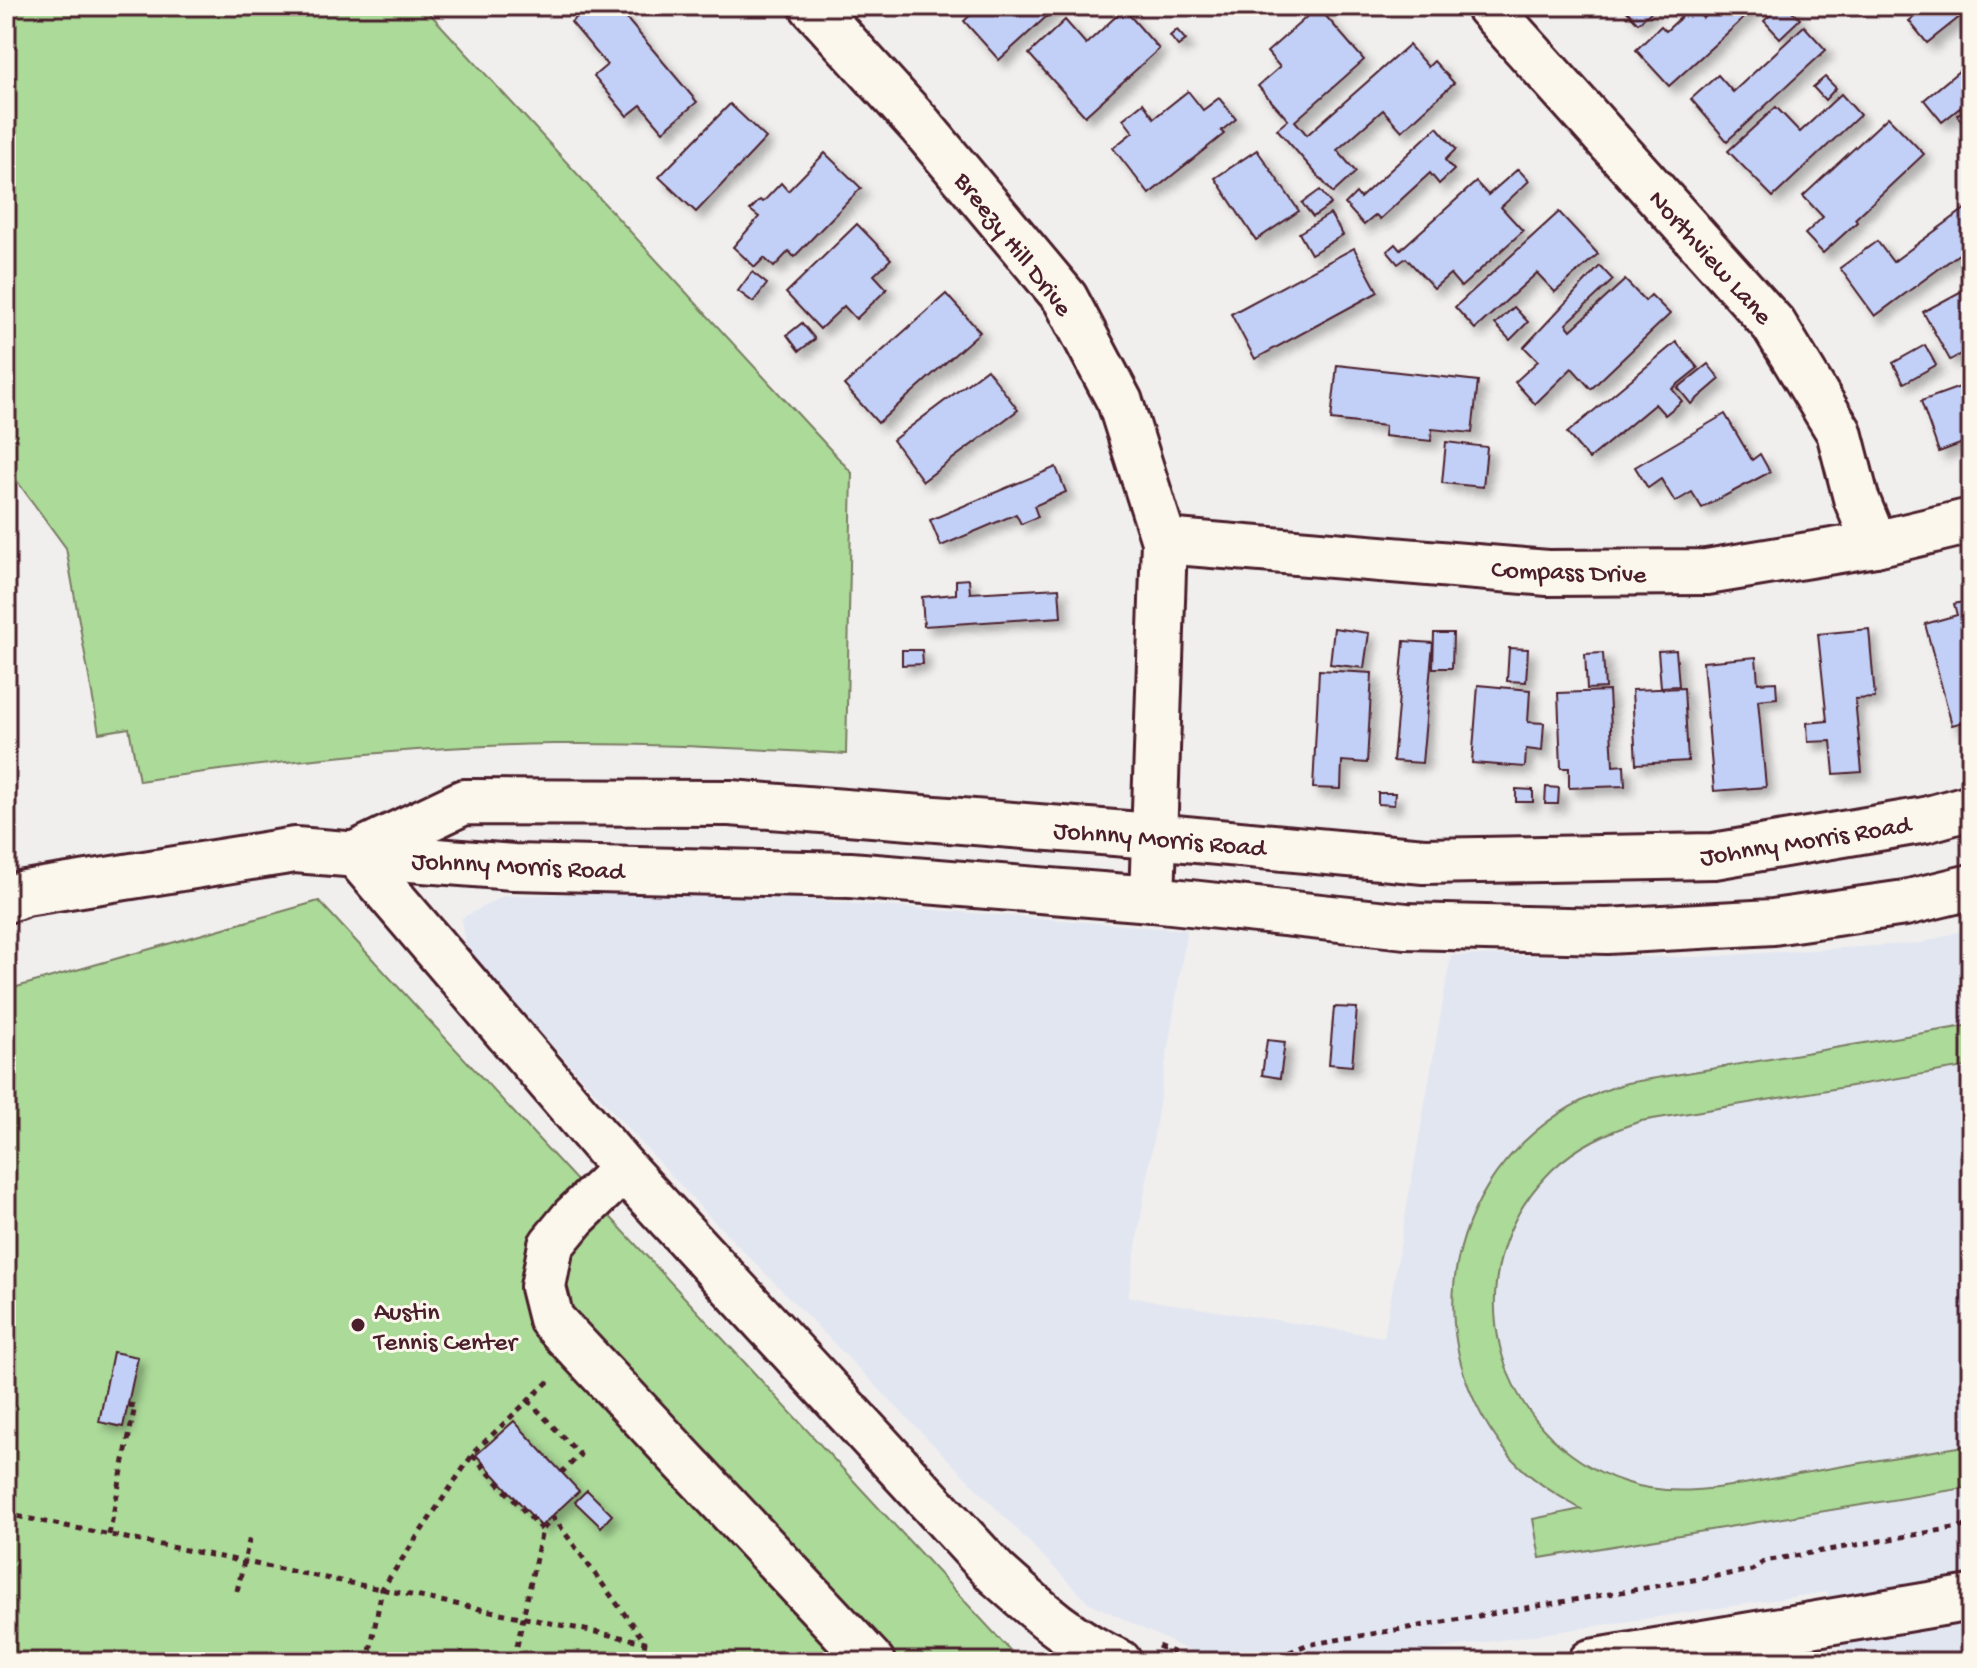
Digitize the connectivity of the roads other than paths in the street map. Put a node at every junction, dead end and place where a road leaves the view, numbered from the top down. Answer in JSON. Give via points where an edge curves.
{"nodes":[{"id":1,"x":812,"y":6,"type":"edge"},
{"id":2,"x":1488,"y":6,"type":"edge"},
{"id":3,"x":1971,"y":521,"type":"edge"},
{"id":4,"x":1164,"y":541,"type":"junction"},
{"id":5,"x":1875,"y":544,"type":"junction"},
{"id":6,"x":1971,"y":807,"type":"edge"},
{"id":7,"x":1153,"y":836,"type":"junction"},
{"id":8,"x":355,"y":854,"type":"junction"},
{"id":9,"x":1971,"y":887,"type":"edge"},
{"id":10,"x":1152,"y":899,"type":"junction"},
{"id":11,"x":6,"y":900,"type":"edge"},
{"id":12,"x":624,"y":1169,"type":"junction"},
{"id":13,"x":1971,"y":1598,"type":"edge"},
{"id":14,"x":872,"y":1662,"type":"edge"},
{"id":15,"x":1119,"y":1662,"type":"edge"},
{"id":16,"x":1591,"y":1662,"type":"edge"}],
"edges":[{"from":1,"to":4,"type":"street","name":"Breezy Hill Drive","via":[[1065,298],[1120,402]]},
{"from":2,"to":5,"type":"street","name":"Northview Lane","via":[[1774,325],[1839,432],[1856,498]]},
{"from":3,"to":5,"type":"street","name":"Compass Drive"},
{"from":4,"to":5,"type":"street","name":"Compass Drive","via":[[1548,573],[1707,572]]},
{"from":4,"to":7,"type":"street","name":"Breezy Hill Drive"},
{"from":6,"to":7,"type":"street","name":"Johnny Morris Road","via":[[1925,820],[1714,856],[1424,861]]},
{"from":7,"to":8,"type":"street","name":"Johnny Morris Road","via":[[730,803],[464,802]]},
{"from":7,"to":10,"type":"street","name":"Breezy Hill Drive"},
{"from":8,"to":10,"type":"street","name":"Johnny Morris Road","via":[[513,867],[850,875]]},
{"from":8,"to":11,"type":"street","name":"Johnny Morris Road","via":[[295,850]]},
{"from":8,"to":12,"type":"street"},
{"from":9,"to":10,"type":"street","name":"Johnny Morris Road","via":[[1905,903],[1773,922],[1607,931],[1406,926]]},
{"from":12,"to":14,"type":"street","via":[[551,1245],[543,1287],[551,1319]]},
{"from":12,"to":15,"type":"street","via":[[996,1573],[1050,1620]]},
{"from":13,"to":16,"type":"street"}]}
